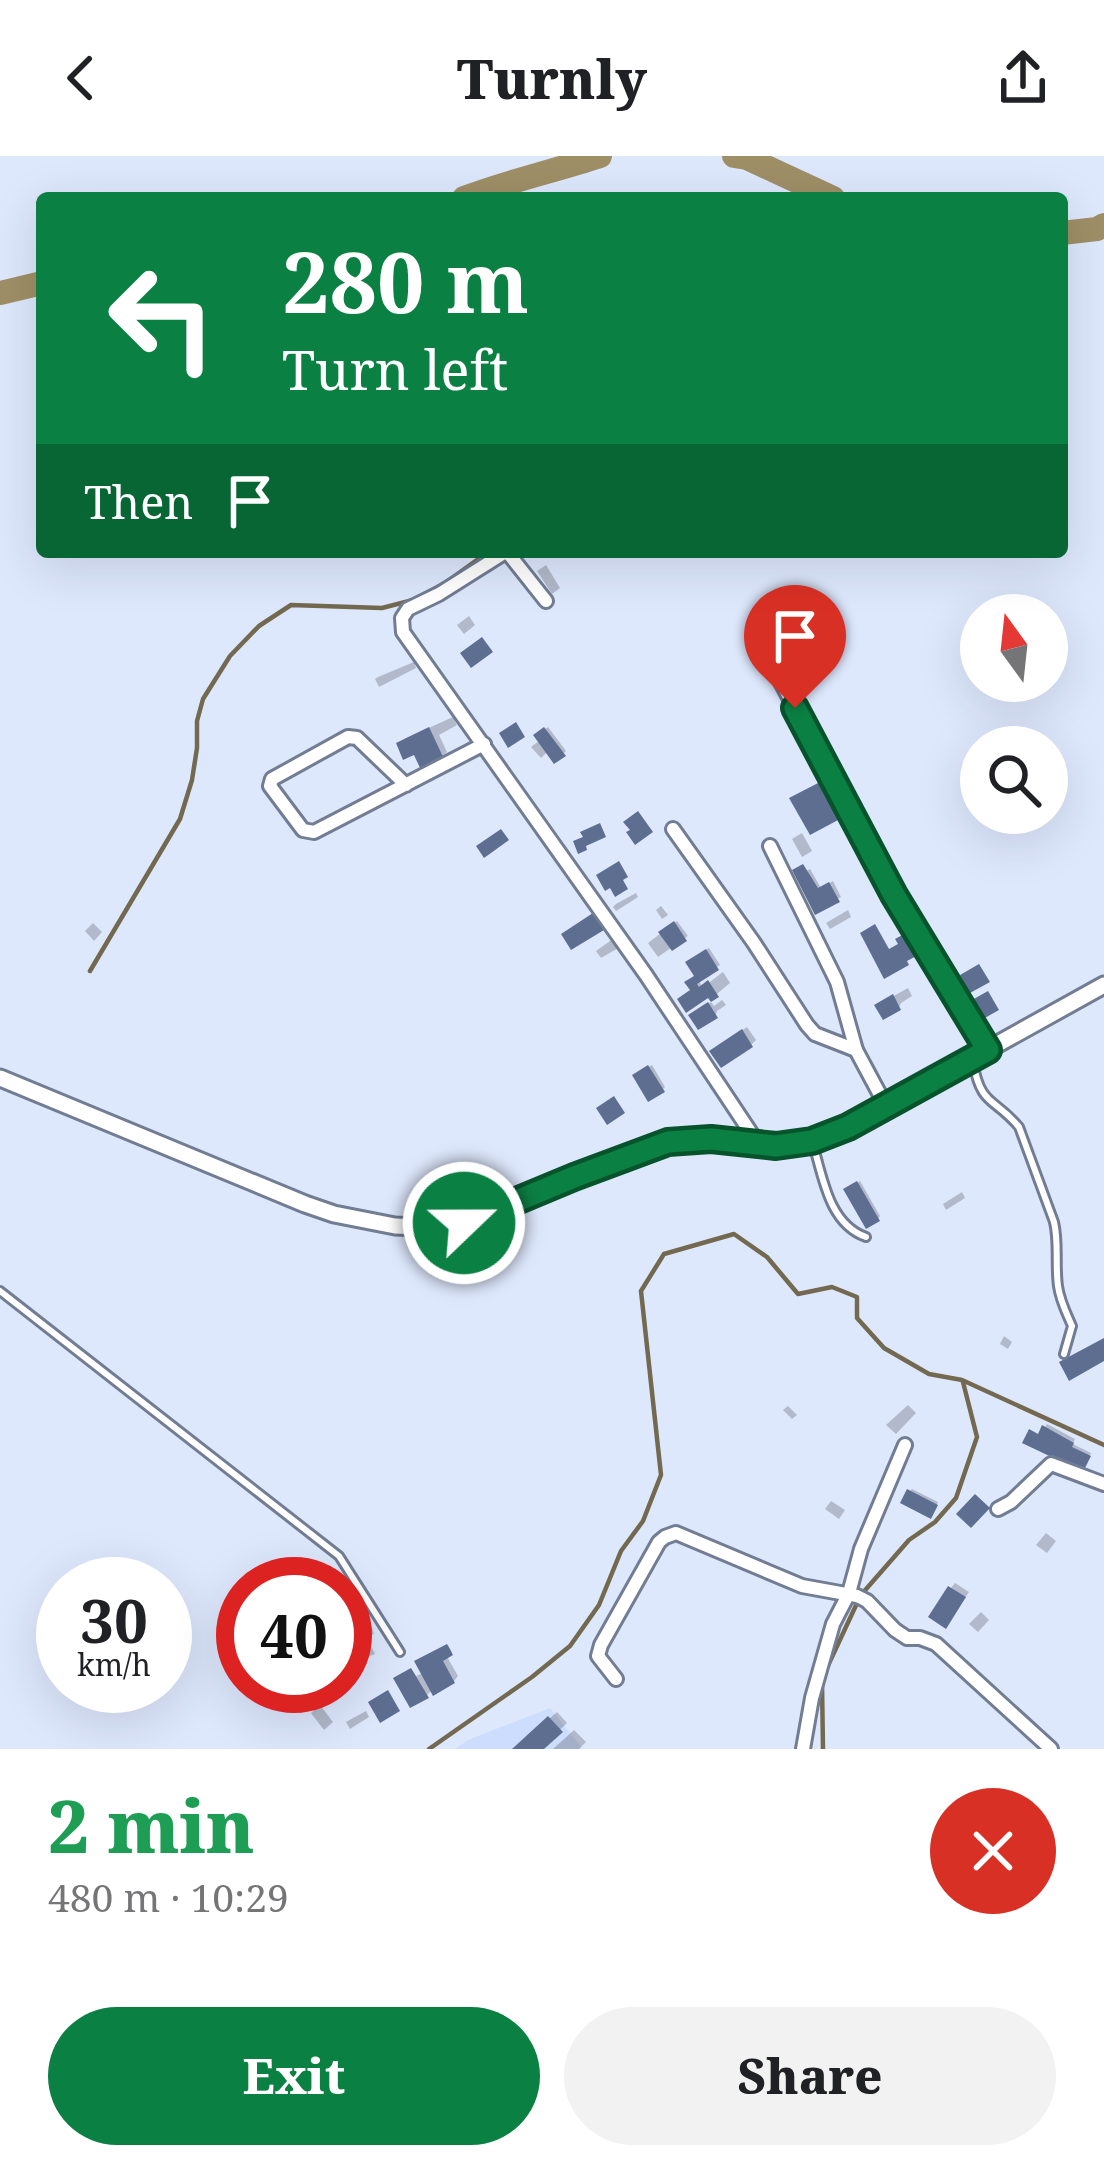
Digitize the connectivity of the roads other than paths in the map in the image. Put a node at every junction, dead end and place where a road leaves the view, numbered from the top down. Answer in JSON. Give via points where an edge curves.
{"nodes":[{"id":1,"x":496,"y":558,"type":"edge"},
{"id":2,"x":512,"y":558,"type":"edge"},
{"id":3,"x":546,"y":601,"type":"dead end"},
{"id":4,"x":755,"y":633,"type":"dead end"},
{"id":5,"x":484,"y":744,"type":"junction"},
{"id":6,"x":406,"y":784,"type":"junction"},
{"id":7,"x":673,"y":829,"type":"dead end"},
{"id":8,"x":770,"y":846,"type":"dead end"},
{"id":9,"x":1104,"y":985,"type":"edge"},
{"id":10,"x":856,"y":1050,"type":"junction"},
{"id":11,"x":988,"y":1050,"type":"junction"},
{"id":12,"x":972,"y":1059,"type":"junction"},
{"id":13,"x":0,"y":1078,"type":"edge"},
{"id":14,"x":886,"y":1106,"type":"junction"},
{"id":15,"x":812,"y":1141,"type":"junction"},
{"id":16,"x":759,"y":1145,"type":"junction"},
{"id":17,"x":866,"y":1238,"type":"dead end"},
{"id":18,"x":0,"y":1292,"type":"edge"},
{"id":19,"x":1064,"y":1354,"type":"dead end"},
{"id":20,"x":904,"y":1445,"type":"dead end"},
{"id":21,"x":1104,"y":1484,"type":"edge"},
{"id":22,"x":998,"y":1509,"type":"dead end"},
{"id":23,"x":848,"y":1593,"type":"junction"},
{"id":24,"x":400,"y":1652,"type":"dead end"},
{"id":25,"x":616,"y":1678,"type":"dead end"},
{"id":26,"x":803,"y":1749,"type":"edge"},
{"id":27,"x":1051,"y":1749,"type":"edge"}],
"edges":[{"from":1,"to":5,"type":"street","via":[[402,618],[403,632]]},
{"from":2,"to":3,"type":"street"},
{"from":4,"to":11,"type":"street","via":[[894,895]]},
{"from":5,"to":6,"type":"street"},
{"from":5,"to":16,"type":"street"},
{"from":6,"to":6,"type":"street","via":[[310,833],[270,786],[348,737]]},
{"from":7,"to":10,"type":"street","via":[[807,1025]]},
{"from":8,"to":10,"type":"street","via":[[837,982]]},
{"from":9,"to":11,"type":"street"},
{"from":10,"to":14,"type":"street"},
{"from":11,"to":12,"type":"street"},
{"from":12,"to":14,"type":"street"},
{"from":12,"to":19,"type":"lane","via":[[982,1094],[1019,1127],[1056,1228],[1058,1285],[1072,1326]]},
{"from":13,"to":16,"type":"street","via":[[305,1204],[419,1229],[483,1217],[668,1142]]},
{"from":14,"to":15,"type":"street"},
{"from":15,"to":16,"type":"street"},
{"from":15,"to":17,"type":"lane","via":[[836,1212]]},
{"from":18,"to":24,"type":"lane","via":[[338,1556]]},
{"from":20,"to":23,"type":"street"},
{"from":21,"to":22,"type":"street","via":[[1051,1464]]},
{"from":23,"to":25,"type":"street","via":[[802,1586],[670,1534],[598,1653]]},
{"from":23,"to":26,"type":"street","via":[[832,1624]]},
{"from":23,"to":27,"type":"street","via":[[907,1638],[936,1644]]}]}
